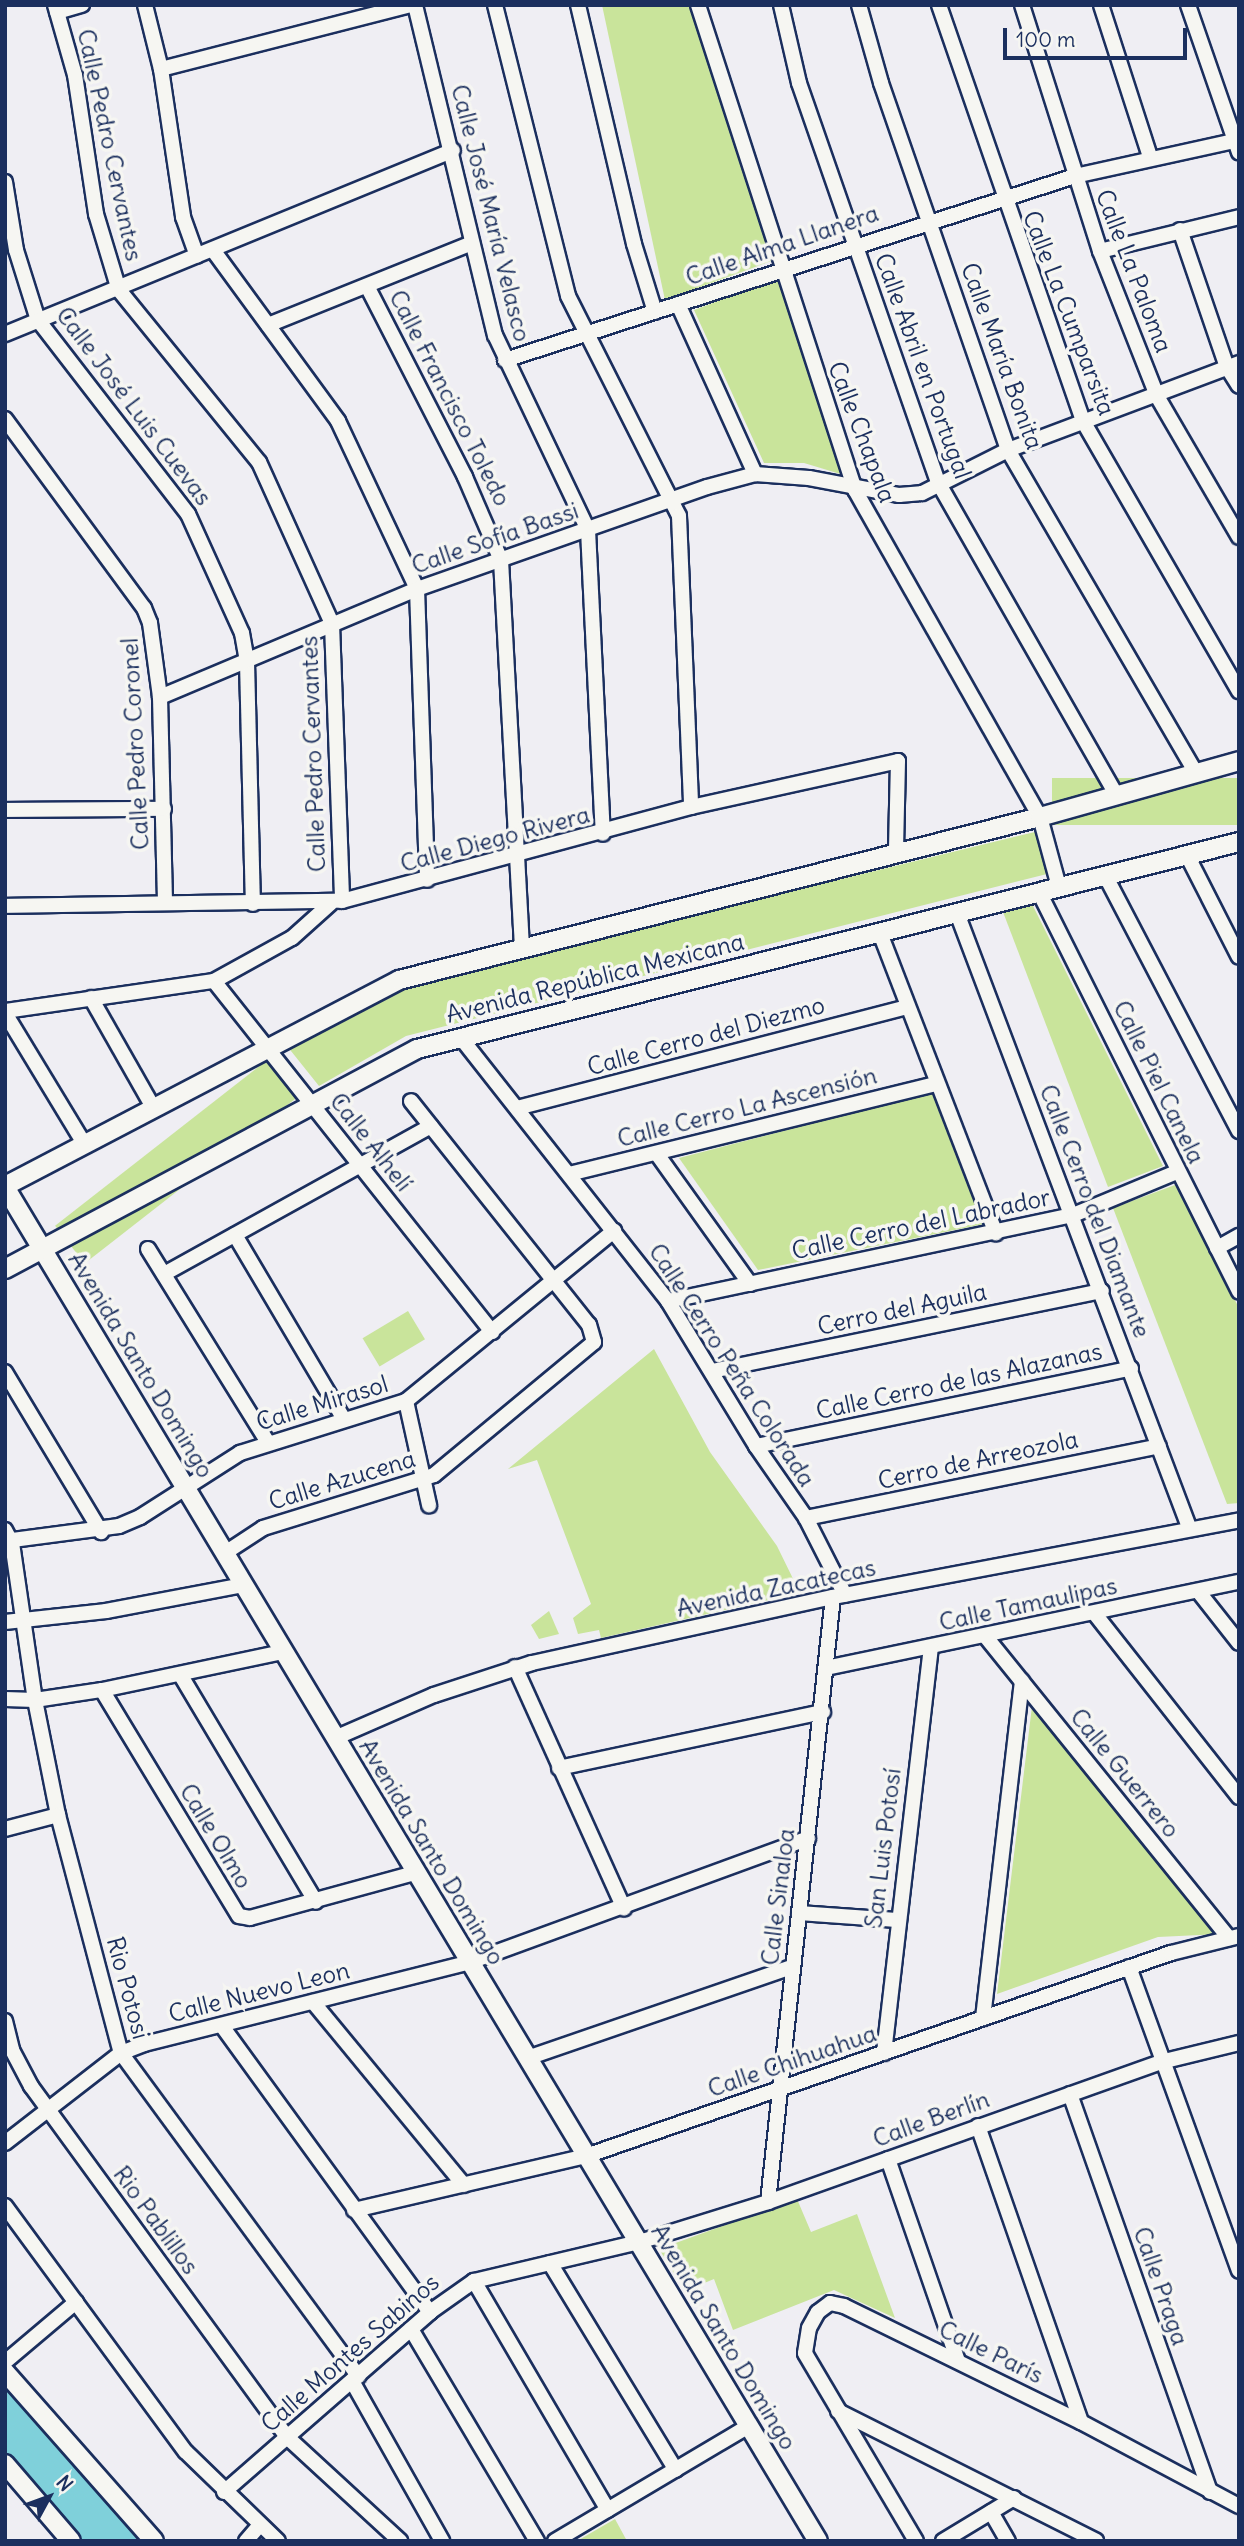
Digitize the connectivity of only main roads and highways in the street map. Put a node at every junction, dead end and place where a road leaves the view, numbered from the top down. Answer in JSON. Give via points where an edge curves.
{"nodes":[{"id":1,"x":1239,"y":761,"type":"edge"},
{"id":2,"x":1239,"y":842,"type":"edge"},
{"id":3,"x":5,"y":1187,"type":"edge"},
{"id":4,"x":43,"y":1249,"type":"junction"},
{"id":5,"x":5,"y":1269,"type":"edge"},
{"id":6,"x":5,"y":2372,"type":"edge"},
{"id":7,"x":5,"y":2464,"type":"edge"},
{"id":8,"x":71,"y":2541,"type":"edge"},
{"id":9,"x":154,"y":2541,"type":"edge"},
{"id":10,"x":818,"y":2541,"type":"edge"}],
"edges":[{"from":1,"to":3,"type":"main road","name":"Avenida República Mexicana","via":[[1040,817],[386,984]]},
{"from":2,"to":4,"type":"main road","name":"Avenida República Mexicana","via":[[417,1049]]},
{"from":3,"to":4,"type":"main road","name":"Avenida Santo Domingo"},
{"from":4,"to":5,"type":"main road","name":"Avenida República Mexicana"},
{"from":4,"to":10,"type":"main road","name":"Avenida Santo Domingo"},
{"from":6,"to":9,"type":"main road"},
{"from":7,"to":8,"type":"main road"}]}
